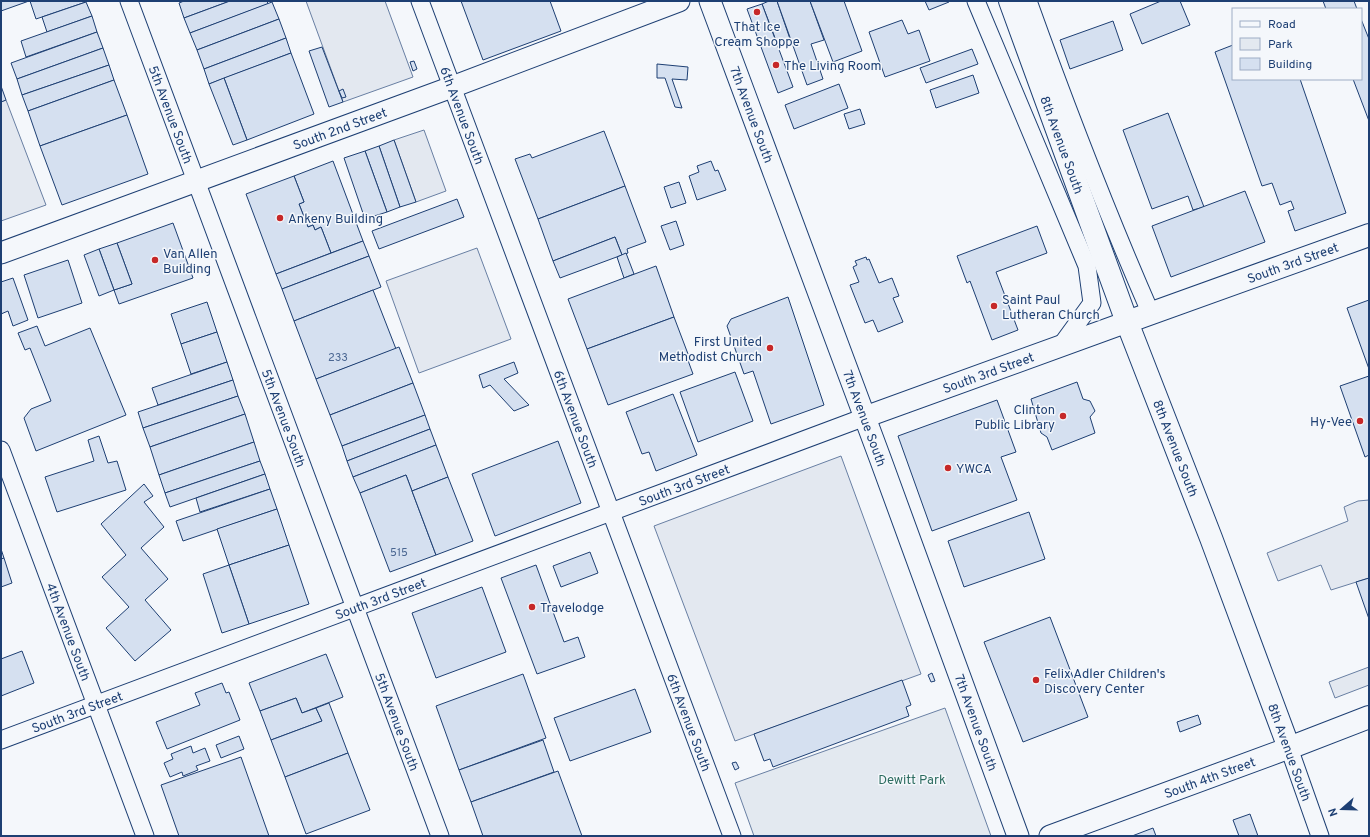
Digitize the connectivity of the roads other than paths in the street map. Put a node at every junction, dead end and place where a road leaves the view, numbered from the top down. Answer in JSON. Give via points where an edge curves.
{"nodes":[{"id":1,"x":129,"y":1,"type":"edge"},
{"id":2,"x":420,"y":1,"type":"edge"},
{"id":3,"x":679,"y":1,"type":"edge"},
{"id":4,"x":710,"y":1,"type":"edge"},
{"id":5,"x":976,"y":1,"type":"edge"},
{"id":6,"x":1010,"y":1,"type":"edge"},
{"id":7,"x":1028,"y":1,"type":"edge"},
{"id":8,"x":452,"y":87,"type":"junction"},
{"id":9,"x":196,"y":181,"type":"junction"},
{"id":10,"x":1369,"y":235,"type":"edge"},
{"id":11,"x":1,"y":253,"type":"edge"},
{"id":12,"x":1150,"y":314,"type":"junction"},
{"id":13,"x":1128,"y":322,"type":"junction"},
{"id":14,"x":1060,"y":347,"type":"junction"},
{"id":15,"x":865,"y":418,"type":"junction"},
{"id":16,"x":1,"y":450,"type":"edge"},
{"id":17,"x":611,"y":513,"type":"junction"},
{"id":18,"x":354,"y":608,"type":"junction"},
{"id":19,"x":96,"y":705,"type":"junction"},
{"id":20,"x":1369,"y":718,"type":"edge"},
{"id":21,"x":1,"y":740,"type":"edge"},
{"id":22,"x":1289,"y":748,"type":"junction"},
{"id":23,"x":145,"y":836,"type":"edge"},
{"id":24,"x":440,"y":836,"type":"edge"},
{"id":25,"x":732,"y":836,"type":"edge"},
{"id":26,"x":1018,"y":836,"type":"edge"},
{"id":27,"x":1050,"y":836,"type":"edge"},
{"id":28,"x":1320,"y":836,"type":"edge"}],
"edges":[{"from":1,"to":9,"type":"street","name":"5th Avenue South"},
{"from":2,"to":8,"type":"street","name":"6th Avenue South"},
{"from":3,"to":8,"type":"main road","name":"South 2nd Street"},
{"from":4,"to":15,"type":"main road","name":"7th Avenue South"},
{"from":5,"to":14,"type":"street","name":"8th Avenue South","via":[[1087,266],[1092,302]]},
{"from":6,"to":13,"type":"highway","name":"8th Avenue South"},
{"from":7,"to":12,"type":"street","name":"8th Avenue South","via":[[1089,166]]},
{"from":8,"to":9,"type":"main road","name":"South 2nd Street"},
{"from":8,"to":17,"type":"street","name":"6th Avenue South"},
{"from":9,"to":11,"type":"main road","name":"South 2nd Street"},
{"from":9,"to":18,"type":"street","name":"5th Avenue South"},
{"from":10,"to":12,"type":"highway","name":"South 3rd Street"},
{"from":12,"to":13,"type":"highway","name":"South 3rd Street"},
{"from":13,"to":14,"type":"main road","name":"South 3rd Street"},
{"from":13,"to":22,"type":"highway","name":"8th Avenue South"},
{"from":14,"to":15,"type":"main road","name":"South 3rd Street"},
{"from":15,"to":17,"type":"street","name":"South 3rd Street"},
{"from":15,"to":26,"type":"main road","name":"7th Avenue South"},
{"from":16,"to":19,"type":"street","name":"4th Avenue South"},
{"from":17,"to":18,"type":"street","name":"South 3rd Street"},
{"from":17,"to":25,"type":"street","name":"6th Avenue South"},
{"from":18,"to":19,"type":"street","name":"South 3rd Street"},
{"from":18,"to":24,"type":"street","name":"5th Avenue South"},
{"from":19,"to":21,"type":"street","name":"South 3rd Street"},
{"from":19,"to":23,"type":"street","name":"4th Avenue South"},
{"from":20,"to":22,"type":"highway","name":"South 4th Street"},
{"from":22,"to":27,"type":"main road","name":"South 4th Street"},
{"from":22,"to":28,"type":"street","name":"8th Avenue South"}]}
